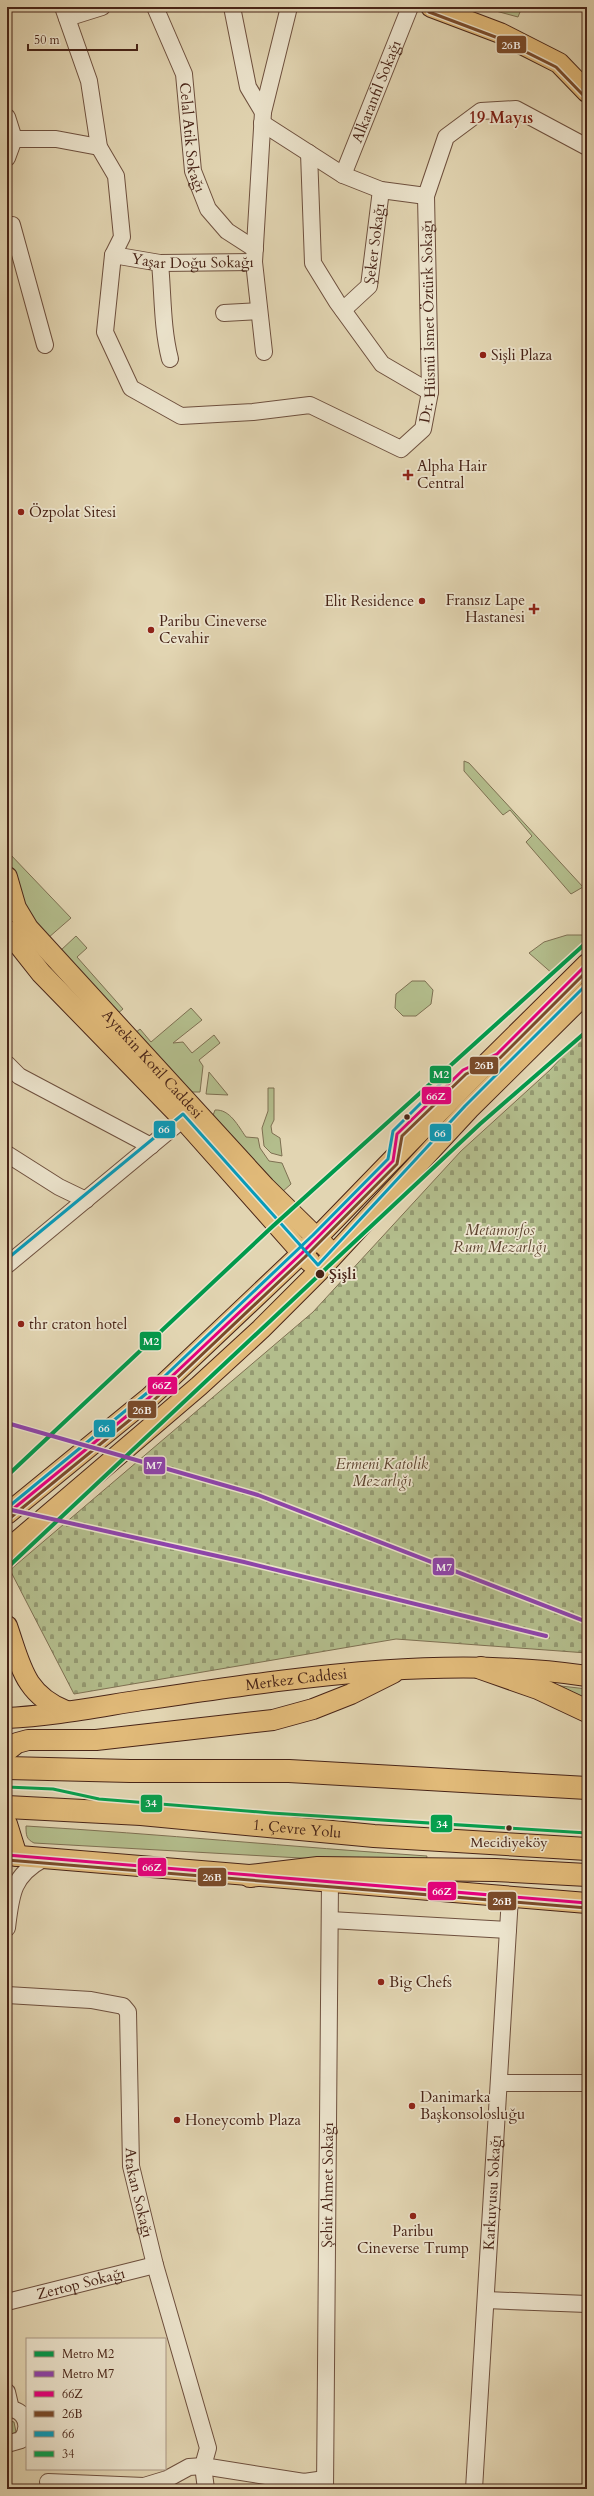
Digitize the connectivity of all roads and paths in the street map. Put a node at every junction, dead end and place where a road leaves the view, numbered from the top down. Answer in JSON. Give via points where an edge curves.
{"nodes":[{"id":1,"x":102,"y":7,"type":"edge"},
{"id":2,"x":155,"y":7,"type":"edge"},
{"id":3,"x":232,"y":7,"type":"edge"},
{"id":4,"x":289,"y":7,"type":"edge"},
{"id":5,"x":410,"y":7,"type":"edge"},
{"id":6,"x":431,"y":7,"type":"edge"},
{"id":7,"x":65,"y":12,"type":"edge"},
{"id":8,"x":587,"y":92,"type":"edge"},
{"id":9,"x":7,"y":117,"type":"edge"},
{"id":10,"x":262,"y":118,"type":"junction"},
{"id":11,"x":14,"y":139,"type":"junction"},
{"id":12,"x":99,"y":147,"type":"junction"},
{"id":13,"x":587,"y":147,"type":"edge"},
{"id":14,"x":309,"y":153,"type":"junction"},
{"id":15,"x":7,"y":158,"type":"edge"},
{"id":16,"x":343,"y":175,"type":"junction"},
{"id":17,"x":381,"y":190,"type":"junction"},
{"id":18,"x":426,"y":196,"type":"junction"},
{"id":19,"x":7,"y":225,"type":"edge"},
{"id":20,"x":113,"y":255,"type":"junction"},
{"id":21,"x":255,"y":256,"type":"junction"},
{"id":22,"x":160,"y":263,"type":"junction"},
{"id":23,"x":343,"y":310,"type":"junction"},
{"id":24,"x":259,"y":311,"type":"junction"},
{"id":25,"x":224,"y":312,"type":"dead end"},
{"id":26,"x":45,"y":345,"type":"dead end"},
{"id":27,"x":264,"y":352,"type":"dead end"},
{"id":28,"x":170,"y":359,"type":"dead end"},
{"id":29,"x":430,"y":392,"type":"junction"},
{"id":30,"x":7,"y":877,"type":"edge"},
{"id":31,"x":7,"y":930,"type":"edge"},
{"id":32,"x":587,"y":964,"type":"edge"},
{"id":33,"x":587,"y":992,"type":"edge"},
{"id":34,"x":7,"y":1064,"type":"edge"},
{"id":35,"x":183,"y":1119,"type":"junction"},
{"id":36,"x":151,"y":1146,"type":"junction"},
{"id":37,"x":7,"y":1154,"type":"edge"},
{"id":38,"x":59,"y":1187,"type":"junction"},
{"id":39,"x":86,"y":1200,"type":"junction"},
{"id":40,"x":69,"y":1215,"type":"junction"},
{"id":41,"x":317,"y":1239,"type":"junction"},
{"id":42,"x":302,"y":1253,"type":"junction"},
{"id":43,"x":334,"y":1255,"type":"junction"},
{"id":44,"x":7,"y":1265,"type":"edge"},
{"id":45,"x":318,"y":1272,"type":"junction"},
{"id":46,"x":7,"y":1514,"type":"edge"},
{"id":47,"x":7,"y":1550,"type":"edge"},
{"id":48,"x":7,"y":1626,"type":"edge"},
{"id":49,"x":403,"y":1667,"type":"junction"},
{"id":50,"x":481,"y":1668,"type":"junction"},
{"id":51,"x":587,"y":1676,"type":"edge"},
{"id":52,"x":66,"y":1711,"type":"junction"},
{"id":53,"x":587,"y":1711,"type":"edge"},
{"id":54,"x":7,"y":1718,"type":"edge"},
{"id":55,"x":7,"y":1751,"type":"edge"},
{"id":56,"x":16,"y":1768,"type":"edge"},
{"id":57,"x":585,"y":1788,"type":"edge"},
{"id":58,"x":16,"y":1807,"type":"edge"},
{"id":59,"x":7,"y":1824,"type":"edge"},
{"id":60,"x":587,"y":1849,"type":"edge"},
{"id":61,"x":12,"y":1856,"type":"edge"},
{"id":62,"x":43,"y":1859,"type":"junction"},
{"id":63,"x":587,"y":1875,"type":"edge"},
{"id":64,"x":250,"y":1876,"type":"junction"},
{"id":65,"x":330,"y":1881,"type":"junction"},
{"id":66,"x":510,"y":1897,"type":"junction"},
{"id":67,"x":587,"y":1903,"type":"edge"},
{"id":68,"x":330,"y":1920,"type":"junction"},
{"id":69,"x":7,"y":1928,"type":"edge"},
{"id":70,"x":508,"y":1930,"type":"junction"},
{"id":71,"x":7,"y":1995,"type":"edge"},
{"id":72,"x":587,"y":2082,"type":"edge"},
{"id":73,"x":499,"y":2083,"type":"junction"},
{"id":74,"x":156,"y":2265,"type":"junction"},
{"id":75,"x":486,"y":2300,"type":"junction"},
{"id":76,"x":7,"y":2302,"type":"edge"},
{"id":77,"x":587,"y":2304,"type":"edge"},
{"id":78,"x":7,"y":2392,"type":"edge"},
{"id":79,"x":9,"y":2409,"type":"edge"},
{"id":80,"x":26,"y":2422,"type":"edge"},
{"id":81,"x":26,"y":2430,"type":"edge"},
{"id":82,"x":18,"y":2445,"type":"edge"},
{"id":83,"x":203,"y":2466,"type":"junction"},
{"id":84,"x":45,"y":2480,"type":"edge"},
{"id":85,"x":325,"y":2484,"type":"edge"},
{"id":86,"x":206,"y":2489,"type":"edge"},
{"id":87,"x":474,"y":2489,"type":"edge"}],
"edges":[{"from":1,"to":7,"type":"street"},
{"from":2,"to":21,"type":"street","name":"Celal Atik Sokağı","via":[[184,74],[193,171],[208,209],[226,231]]},
{"from":3,"to":10,"type":"street","via":[[248,87]]},
{"from":4,"to":10,"type":"street","name":"Yaşar Doğu Sokağı"},
{"from":5,"to":16,"type":"street","name":"Alkaranfil Sokağı"},
{"from":6,"to":8,"type":"main road","via":[[500,34],[559,63]]},
{"from":7,"to":12,"type":"street","via":[[89,81]]},
{"from":9,"to":11,"type":"street"},
{"from":10,"to":14,"type":"street"},
{"from":10,"to":21,"type":"street","name":"Yaşar Doğu Sokağı"},
{"from":11,"to":12,"type":"street","via":[[56,139]]},
{"from":11,"to":15,"type":"street"},
{"from":12,"to":20,"type":"street","via":[[116,176],[122,237]]},
{"from":13,"to":18,"type":"street","name":"Dr. Hüsnü İsmet Öztürk Sokağı","via":[[516,109],[481,111],[446,137]]},
{"from":14,"to":16,"type":"street"},
{"from":14,"to":23,"type":"street","via":[[313,263]]},
{"from":16,"to":17,"type":"street"},
{"from":17,"to":18,"type":"street"},
{"from":17,"to":23,"type":"street","name":"Şeker Sokağı","via":[[369,286]]},
{"from":18,"to":29,"type":"street","name":"Dr. Hüsnü İsmet Öztürk Sokağı"},
{"from":19,"to":26,"type":"street","via":[[12,225]]},
{"from":20,"to":22,"type":"street","name":"Yaşar Doğu Sokağı"},
{"from":20,"to":29,"type":"street","name":"Dr. Hüsnü İsmet Öztürk Sokağı","via":[[105,332],[131,388],[181,416],[252,412],[310,405],[401,449],[423,429]]},
{"from":21,"to":22,"type":"street","name":"Yaşar Doğu Sokağı"},
{"from":21,"to":24,"type":"street"},
{"from":22,"to":28,"type":"street","via":[[166,319],[165,337]]},
{"from":23,"to":29,"type":"street","via":[[382,364]]},
{"from":24,"to":25,"type":"street"},
{"from":24,"to":27,"type":"street"},
{"from":30,"to":41,"type":"main road","name":"Aytekin Kotil Caddesi","via":[[16,908],[28,928]]},
{"from":31,"to":35,"type":"main road","name":"Aytekin Kotil Caddesi","via":[[41,973]]},
{"from":32,"to":41,"type":"main road","via":[[464,1086]]},
{"from":33,"to":43,"type":"main road","via":[[469,1109]]},
{"from":34,"to":36,"type":"street","via":[[19,1076]]},
{"from":35,"to":36,"type":"street"},
{"from":35,"to":42,"type":"main road","name":"Aytekin Kotil Caddesi"},
{"from":36,"to":39,"type":"street"},
{"from":37,"to":38,"type":"street"},
{"from":38,"to":39,"type":"street"},
{"from":38,"to":40,"type":"street"},
{"from":39,"to":40,"type":"street"},
{"from":40,"to":44,"type":"street"},
{"from":41,"to":42,"type":"main road"},
{"from":41,"to":43,"type":"main road","name":"Aytekin Kotil Caddesi"},
{"from":42,"to":45,"type":"main road","name":"Aytekin Kotil Caddesi"},
{"from":42,"to":46,"type":"main road","via":[[150,1397]]},
{"from":43,"to":45,"type":"main road"},
{"from":45,"to":47,"type":"main road","via":[[199,1386]]},
{"from":48,"to":52,"type":"main road","via":[[30,1686],[45,1701]]},
{"from":49,"to":50,"type":"main road","name":"Merkez Caddesi"},
{"from":49,"to":52,"type":"main road","name":"Merkez Caddesi","via":[[256,1684]]},
{"from":49,"to":55,"type":"main road","via":[[351,1694],[313,1709],[273,1720],[96,1740],[28,1740],[17,1743]]},
{"from":50,"to":51,"type":"main road","name":"Merkez Caddesi","via":[[529,1669]]},
{"from":50,"to":53,"type":"highway","via":[[538,1688]]},
{"from":52,"to":54,"type":"main road","name":"Merkez Caddesi"},
{"from":56,"to":57,"type":"highway","via":[[376,1774]]},
{"from":58,"to":60,"type":"highway","name":"1. Çevre Yolu","via":[[141,1814],[374,1836]]},
{"from":59,"to":61,"type":"main road"},
{"from":61,"to":62,"type":"main road"},
{"from":62,"to":64,"type":"main road"},
{"from":62,"to":69,"type":"street","via":[[31,1866],[16,1883]]},
{"from":63,"to":64,"type":"highway","via":[[495,1870],[318,1868]]},
{"from":64,"to":65,"type":"main road"},
{"from":65,"to":66,"type":"main road"},
{"from":65,"to":68,"type":"street","name":"Şehit Ahmet Sokağı"},
{"from":66,"to":67,"type":"main road"},
{"from":66,"to":70,"type":"street","name":"Karkuyusu Sokağı"},
{"from":68,"to":70,"type":"street"},
{"from":68,"to":85,"type":"street","name":"Şehit Ahmet Sokağı"},
{"from":70,"to":73,"type":"street","name":"Karkuyusu Sokağı"},
{"from":71,"to":74,"type":"street","name":"Atakan Sokağı","via":[[91,2000],[123,2006],[128,2012],[131,2166]]},
{"from":72,"to":73,"type":"street"},
{"from":73,"to":75,"type":"street","name":"Karkuyusu Sokağı"},
{"from":74,"to":76,"type":"street","name":"Zertop Sokağı"},
{"from":74,"to":83,"type":"street","name":"Atakan Sokağı","via":[[208,2448]]},
{"from":75,"to":77,"type":"street"},
{"from":75,"to":87,"type":"street","name":"Karkuyusu Sokağı"},
{"from":78,"to":79,"type":"street"},
{"from":79,"to":80,"type":"street","via":[[22,2414]]},
{"from":81,"to":82,"type":"street"},
{"from":83,"to":84,"type":"street","via":[[189,2467],[167,2479],[144,2486]]},
{"from":83,"to":85,"type":"street"},
{"from":83,"to":86,"type":"street","name":"Atakan Sokağı"}]}
